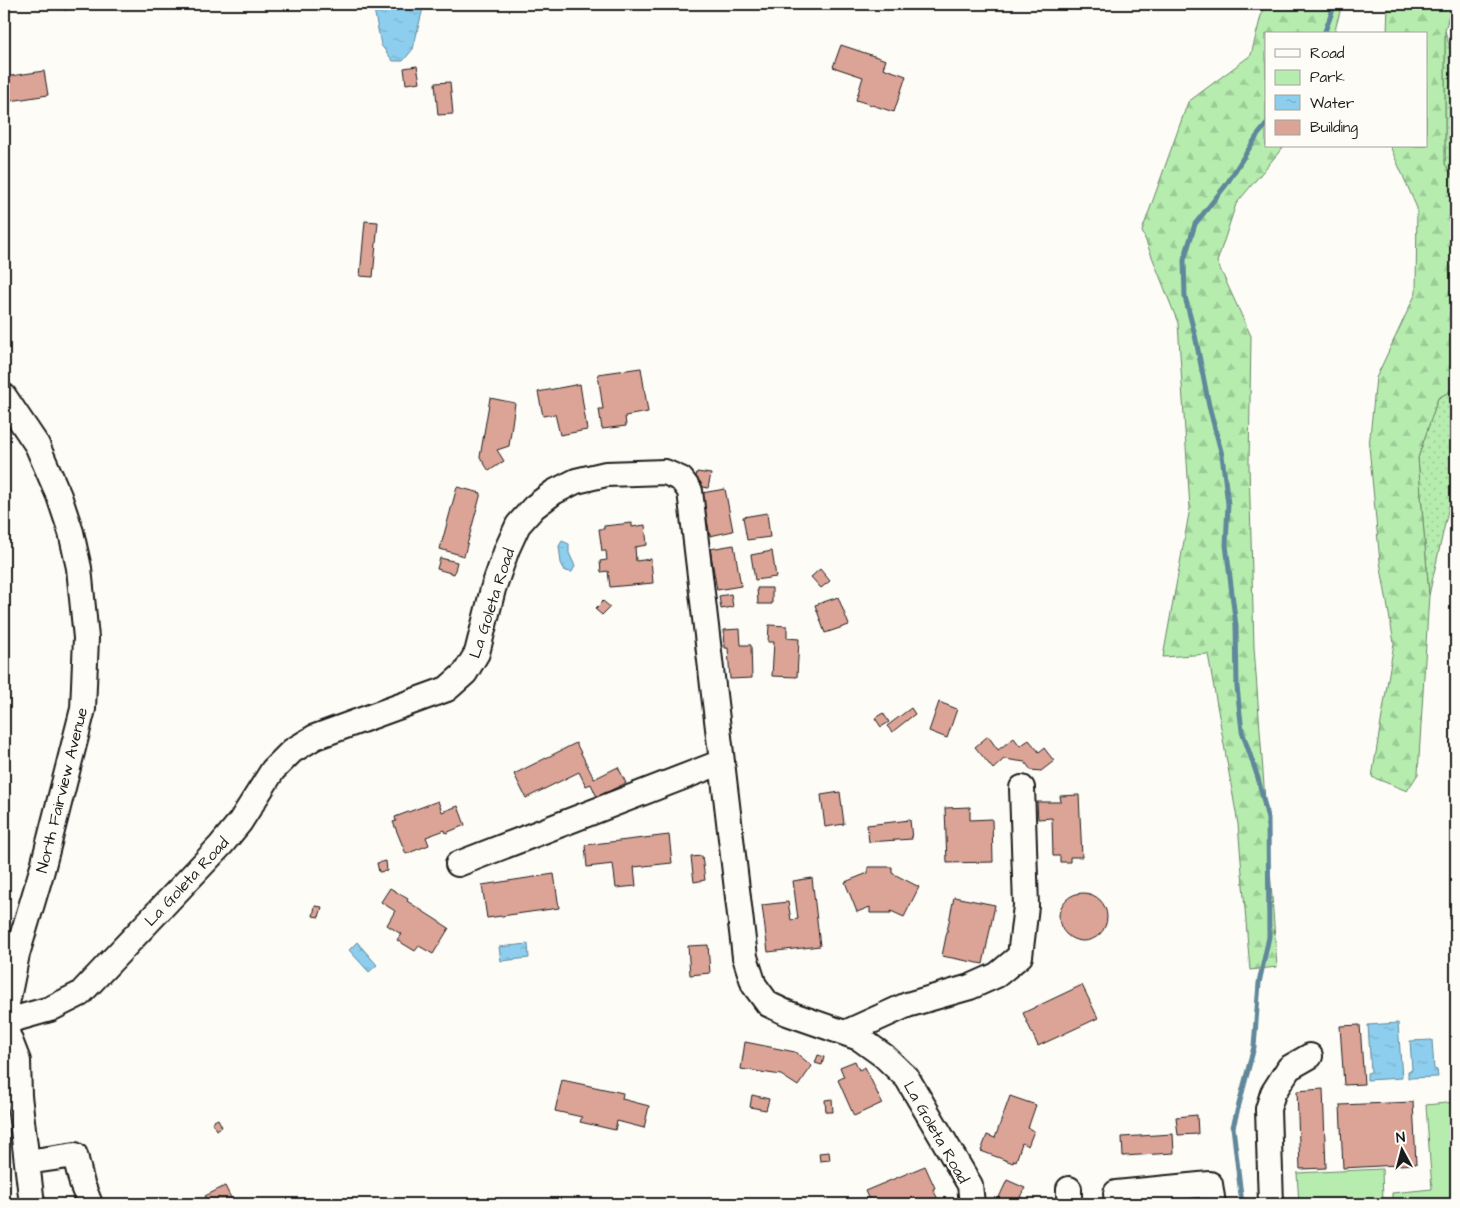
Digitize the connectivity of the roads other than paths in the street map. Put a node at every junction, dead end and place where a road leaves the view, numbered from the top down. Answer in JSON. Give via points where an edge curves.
{"nodes":[{"id":1,"x":4,"y":396,"type":"edge"},
{"id":2,"x":722,"y":762,"type":"junction"},
{"id":3,"x":1022,"y":788,"type":"dead end"},
{"id":4,"x":458,"y":864,"type":"dead end"},
{"id":5,"x":4,"y":1018,"type":"edge"},
{"id":6,"x":4,"y":1023,"type":"edge"},
{"id":7,"x":845,"y":1033,"type":"junction"},
{"id":8,"x":1310,"y":1056,"type":"dead end"},
{"id":9,"x":27,"y":1162,"type":"junction"},
{"id":10,"x":32,"y":1204,"type":"edge"},
{"id":11,"x":90,"y":1204,"type":"edge"},
{"id":12,"x":972,"y":1204,"type":"edge"},
{"id":13,"x":1117,"y":1204,"type":"edge"},
{"id":14,"x":1213,"y":1204,"type":"edge"},
{"id":15,"x":1271,"y":1204,"type":"edge"}],
"edges":[{"from":1,"to":5,"type":"street","name":"North Fairview Avenue","via":[[37,445],[62,504],[79,568],[86,638],[83,709],[17,954]]},
{"from":2,"to":4,"type":"street"},
{"from":2,"to":6,"type":"street","name":"La Goleta Road","via":[[690,491],[681,480],[665,472],[606,474],[576,481],[534,507],[518,525],[493,589],[478,653],[465,673],[447,689],[315,737],[292,751],[273,770],[240,822],[221,845],[80,994],[50,1009]]},
{"from":2,"to":7,"type":"street","name":"La Goleta Road","via":[[745,957],[754,985],[768,1004]]},
{"from":3,"to":7,"type":"street","via":[[1026,906],[1020,956],[997,976],[908,1005]]},
{"from":6,"to":9,"type":"street","via":[[18,1061]]},
{"from":7,"to":12,"type":"street","name":"La Goleta Road","via":[[859,1038],[884,1056],[907,1078],[970,1185]]},
{"from":8,"to":15,"type":"street","via":[[1289,1068],[1273,1093],[1268,1110]]},
{"from":9,"to":10,"type":"street"},
{"from":9,"to":11,"type":"street","via":[[75,1155]]},
{"from":13,"to":14,"type":"street","via":[[1116,1193],[1210,1184]]}]}
